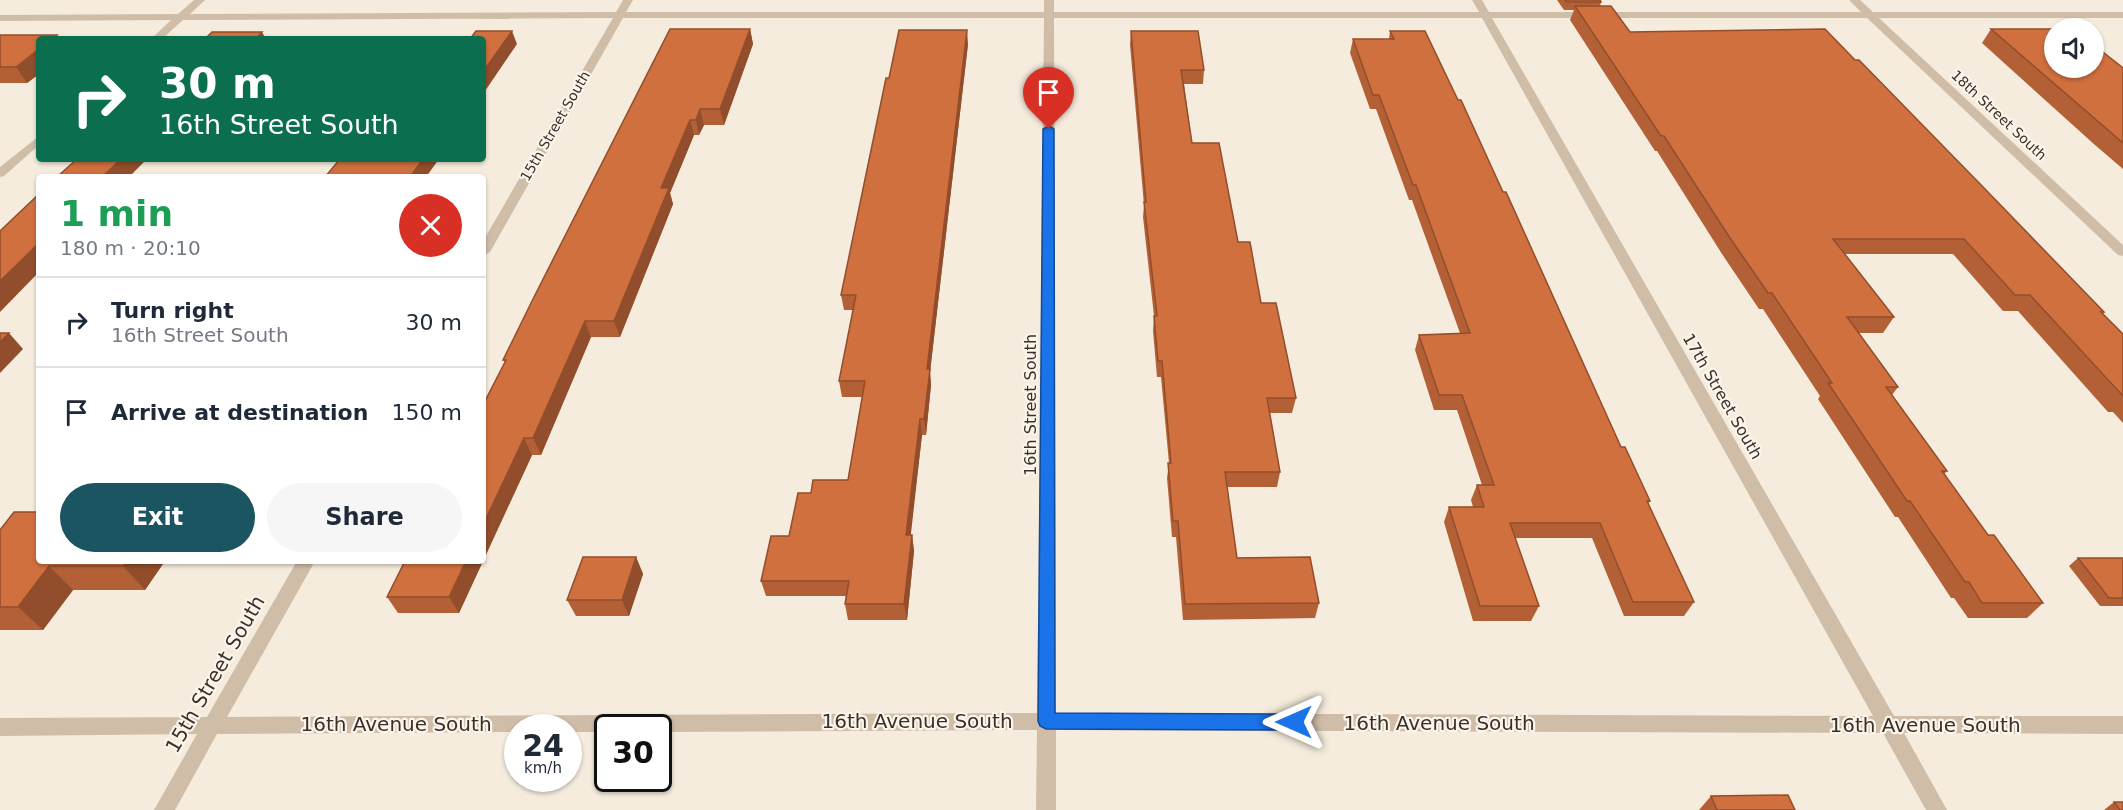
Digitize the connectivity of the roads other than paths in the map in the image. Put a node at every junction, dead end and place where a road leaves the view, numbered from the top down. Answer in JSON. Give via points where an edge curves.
{"nodes":[{"id":1,"x":200,"y":0,"type":"edge"},
{"id":2,"x":628,"y":0,"type":"edge"},
{"id":3,"x":1049,"y":0,"type":"edge"},
{"id":4,"x":1477,"y":0,"type":"edge"},
{"id":5,"x":1854,"y":0,"type":"edge"},
{"id":6,"x":619,"y":15,"type":"junction"},
{"id":7,"x":1485,"y":15,"type":"junction"},
{"id":8,"x":1869,"y":15,"type":"junction"},
{"id":9,"x":2123,"y":15,"type":"edge"},
{"id":10,"x":1049,"y":16,"type":"junction"},
{"id":11,"x":0,"y":18,"type":"edge"},
{"id":12,"x":180,"y":18,"type":"junction"},
{"id":13,"x":159,"y":36,"type":"edge"},
{"id":14,"x":36,"y":142,"type":"edge"},
{"id":15,"x":0,"y":173,"type":"edge"},
{"id":16,"x":486,"y":247,"type":"edge"},
{"id":17,"x":2123,"y":252,"type":"edge"},
{"id":18,"x":304,"y":564,"type":"edge"},
{"id":19,"x":1046,"y":721,"type":"junction"},
{"id":20,"x":212,"y":724,"type":"junction"},
{"id":21,"x":1889,"y":724,"type":"junction"},
{"id":22,"x":2123,"y":725,"type":"edge"},
{"id":23,"x":0,"y":727,"type":"edge"},
{"id":24,"x":164,"y":810,"type":"edge"},
{"id":25,"x":1046,"y":810,"type":"edge"},
{"id":26,"x":1937,"y":810,"type":"edge"}],
"edges":[{"from":1,"to":12,"type":"street"},
{"from":2,"to":6,"type":"street","name":"15th Street South"},
{"from":3,"to":10,"type":"street","name":"16th Street South"},
{"from":4,"to":7,"type":"street","name":"17th Street South"},
{"from":5,"to":8,"type":"street","name":"18th Street South"},
{"from":6,"to":10,"type":"street"},
{"from":6,"to":12,"type":"street"},
{"from":6,"to":16,"type":"street","name":"15th Street South"},
{"from":7,"to":8,"type":"street"},
{"from":7,"to":10,"type":"street"},
{"from":7,"to":21,"type":"street","name":"17th Street South"},
{"from":8,"to":9,"type":"street"},
{"from":8,"to":17,"type":"street","name":"18th Street South"},
{"from":10,"to":19,"type":"street","name":"16th Street South"},
{"from":11,"to":12,"type":"street"},
{"from":12,"to":13,"type":"street"},
{"from":14,"to":15,"type":"street"},
{"from":18,"to":20,"type":"street","name":"15th Street South"},
{"from":19,"to":20,"type":"street","name":"16th Avenue South"},
{"from":19,"to":21,"type":"street","name":"16th Avenue South"},
{"from":19,"to":25,"type":"street","name":"16th Street South"},
{"from":20,"to":23,"type":"street","name":"16th Avenue South"},
{"from":20,"to":24,"type":"street","name":"15th Street South"},
{"from":21,"to":22,"type":"street","name":"16th Avenue South"},
{"from":21,"to":26,"type":"street","name":"17th Street South"}]}
